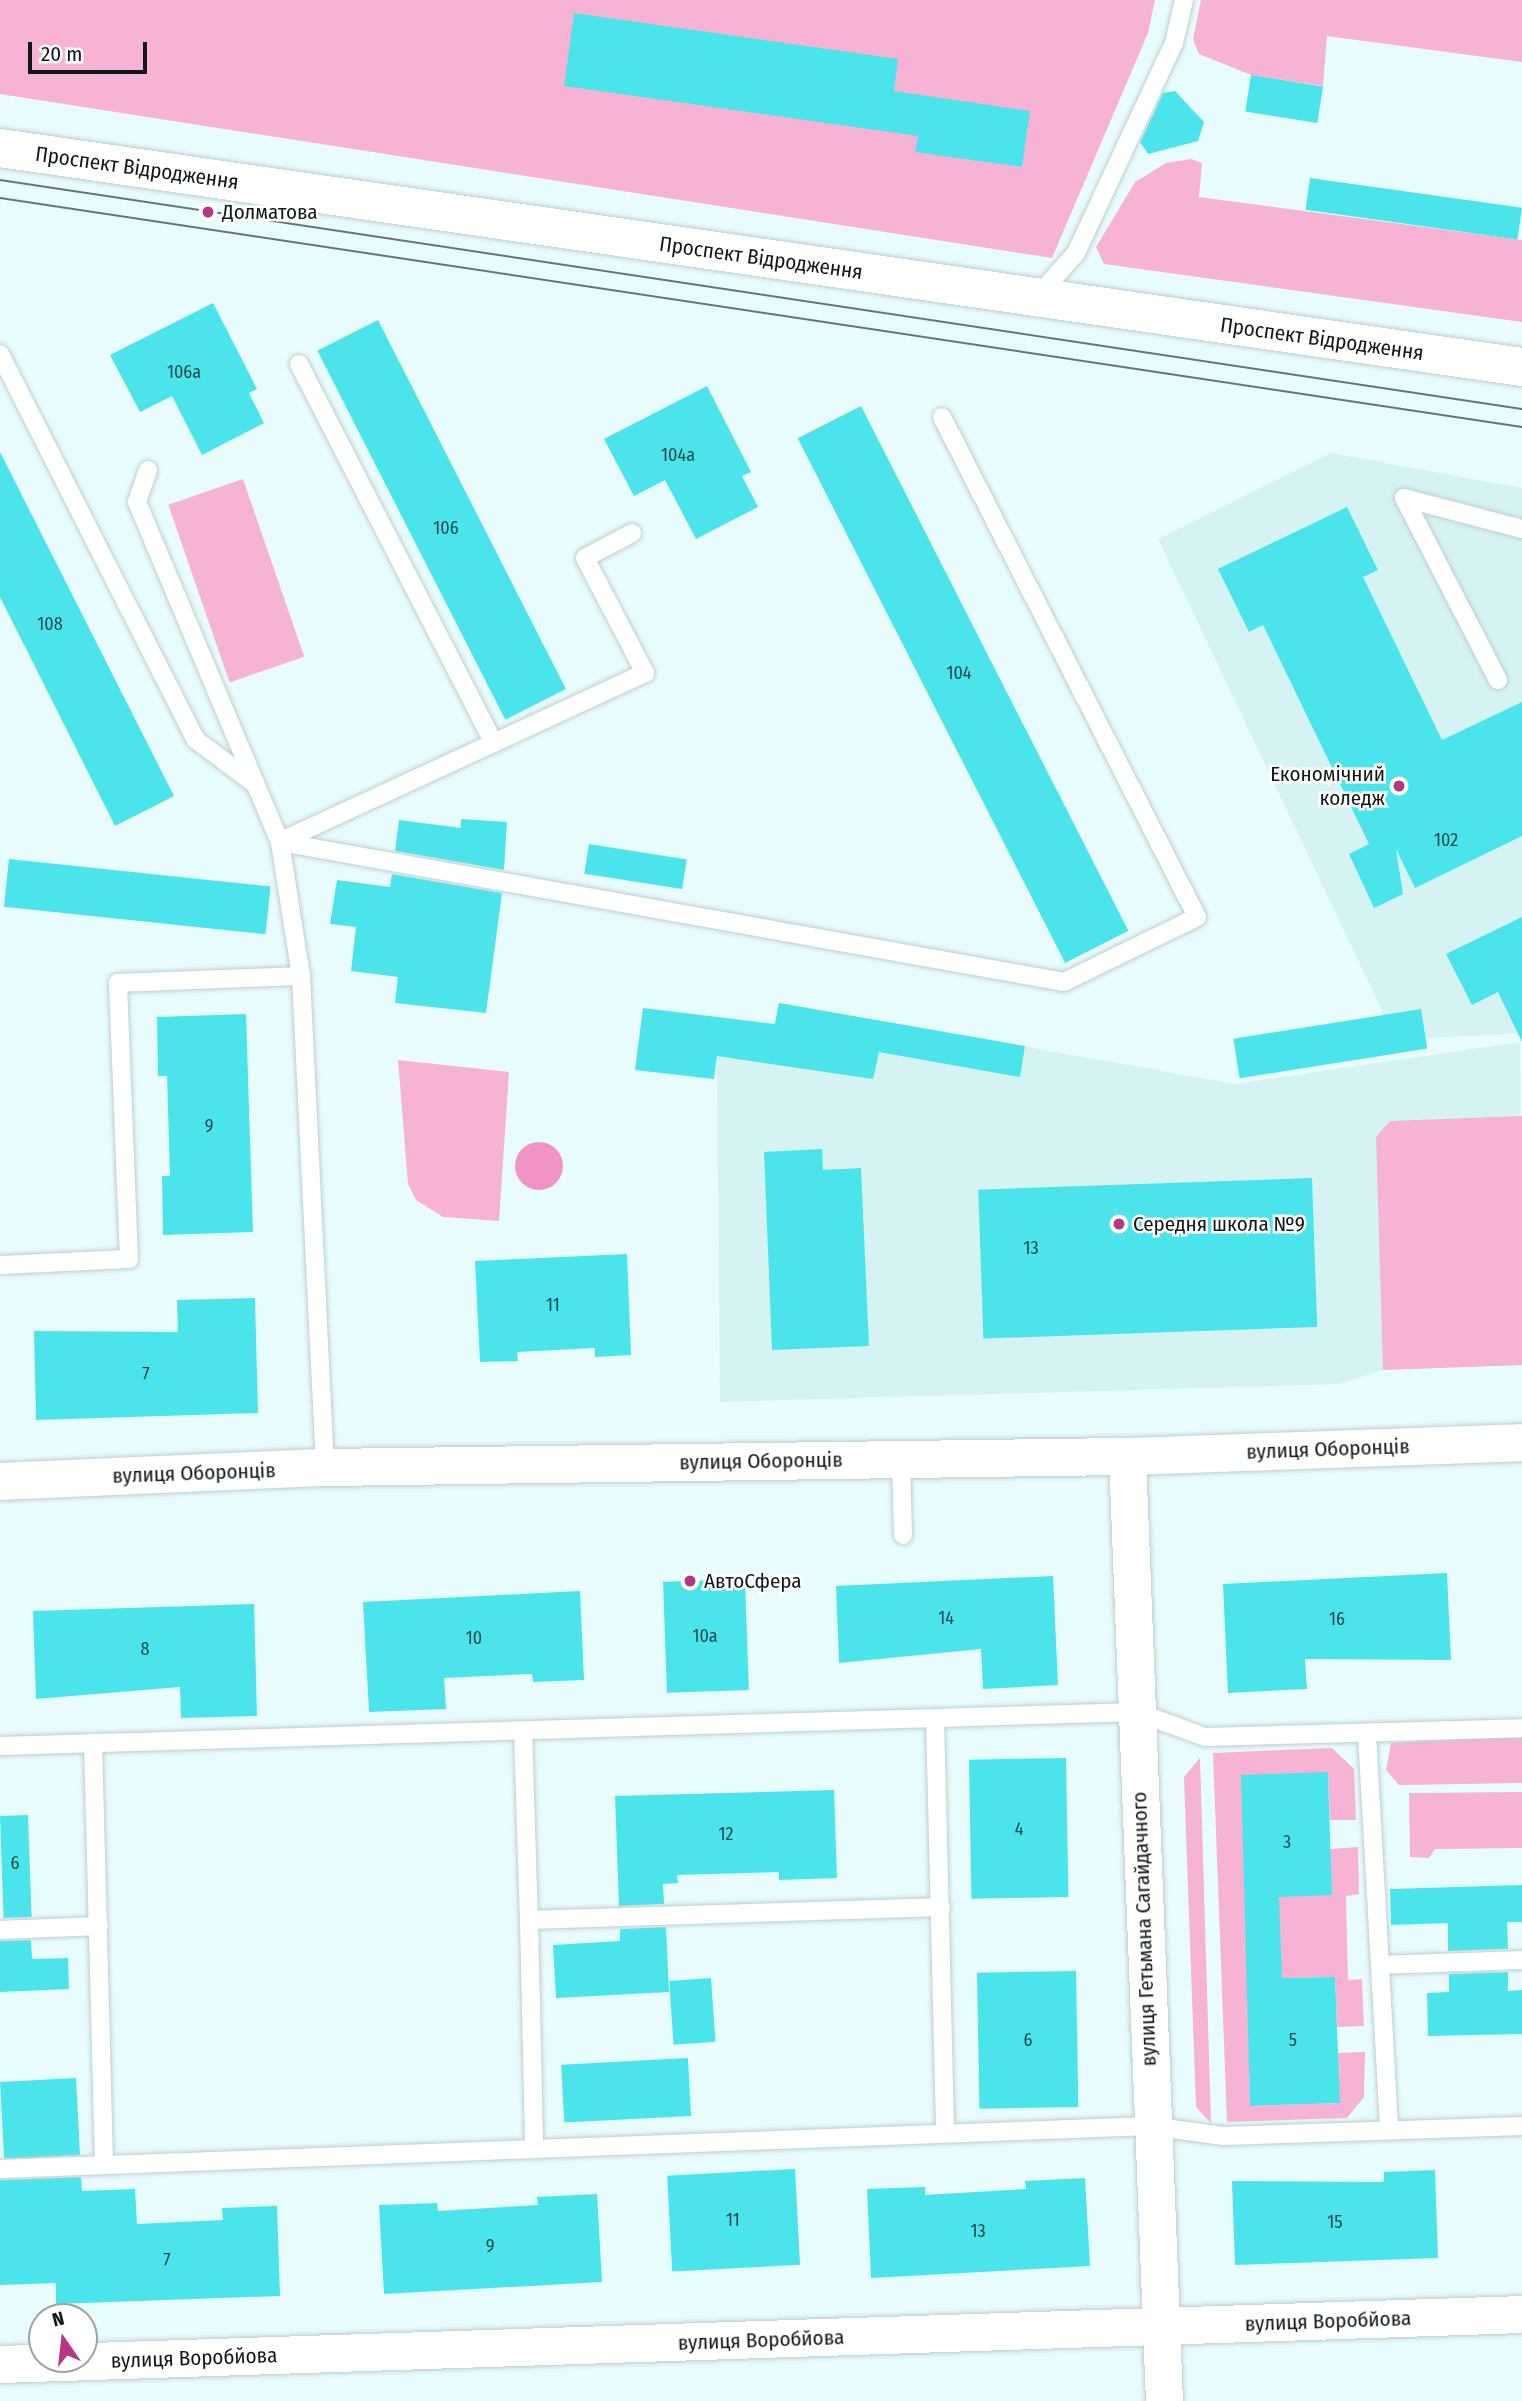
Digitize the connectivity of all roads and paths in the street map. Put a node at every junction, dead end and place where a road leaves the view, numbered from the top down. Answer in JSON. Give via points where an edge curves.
{"nodes":[{"id":1,"x":1184,"y":0,"type":"edge"},
{"id":2,"x":0,"y":148,"type":"edge"},
{"id":3,"x":1036,"y":298,"type":"junction"},
{"id":4,"x":0,"y":354,"type":"edge"},
{"id":5,"x":299,"y":364,"type":"dead end"},
{"id":6,"x":1522,"y":368,"type":"edge"},
{"id":7,"x":942,"y":417,"type":"dead end"},
{"id":8,"x":148,"y":470,"type":"dead end"},
{"id":9,"x":1522,"y":529,"type":"edge"},
{"id":10,"x":632,"y":533,"type":"dead end"},
{"id":11,"x":1498,"y":680,"type":"dead end"},
{"id":12,"x":495,"y":743,"type":"junction"},
{"id":13,"x":255,"y":785,"type":"junction"},
{"id":14,"x":280,"y":842,"type":"junction"},
{"id":15,"x":301,"y":975,"type":"junction"},
{"id":16,"x":0,"y":1265,"type":"edge"},
{"id":17,"x":1522,"y":1442,"type":"edge"},
{"id":18,"x":1127,"y":1456,"type":"junction"},
{"id":19,"x":901,"y":1460,"type":"junction"},
{"id":20,"x":325,"y":1467,"type":"junction"},
{"id":21,"x":0,"y":1481,"type":"edge"},
{"id":22,"x":903,"y":1535,"type":"dead end"},
{"id":23,"x":1137,"y":1712,"type":"junction"},
{"id":24,"x":935,"y":1718,"type":"junction"},
{"id":25,"x":1522,"y":1728,"type":"edge"},
{"id":26,"x":523,"y":1731,"type":"junction"},
{"id":27,"x":1367,"y":1734,"type":"junction"},
{"id":28,"x":93,"y":1743,"type":"junction"},
{"id":29,"x":0,"y":1746,"type":"edge"},
{"id":30,"x":941,"y":1907,"type":"junction"},
{"id":31,"x":529,"y":1920,"type":"junction"},
{"id":32,"x":99,"y":1926,"type":"junction"},
{"id":33,"x":0,"y":1930,"type":"edge"},
{"id":34,"x":1522,"y":1960,"type":"edge"},
{"id":35,"x":1380,"y":1965,"type":"junction"},
{"id":36,"x":1150,"y":2126,"type":"junction"},
{"id":37,"x":1522,"y":2126,"type":"edge"},
{"id":38,"x":1389,"y":2129,"type":"junction"},
{"id":39,"x":945,"y":2133,"type":"junction"},
{"id":40,"x":534,"y":2149,"type":"junction"},
{"id":41,"x":104,"y":2165,"type":"junction"},
{"id":42,"x":0,"y":2169,"type":"edge"},
{"id":43,"x":1522,"y":2314,"type":"edge"},
{"id":44,"x":1161,"y":2326,"type":"junction"},
{"id":45,"x":0,"y":2364,"type":"edge"},
{"id":46,"x":1164,"y":2401,"type":"edge"}],
"edges":[{"from":1,"to":3,"type":"lane","via":[[1174,43],[1100,206],[1076,253]]},
{"from":2,"to":3,"type":"main road","name":"Проспект Відродження"},
{"from":3,"to":6,"type":"main road","name":"Проспект Відродження"},
{"from":4,"to":13,"type":"lane","via":[[196,740]]},
{"from":5,"to":12,"type":"lane"},
{"from":7,"to":14,"type":"lane","via":[[1197,917],[1064,982]]},
{"from":8,"to":13,"type":"lane","via":[[137,502]]},
{"from":9,"to":11,"type":"lane","via":[[1404,498]]},
{"from":10,"to":12,"type":"lane","via":[[585,558],[645,673]]},
{"from":12,"to":14,"type":"lane"},
{"from":13,"to":14,"type":"lane"},
{"from":14,"to":15,"type":"lane"},
{"from":15,"to":16,"type":"lane","via":[[118,983],[129,1259]]},
{"from":15,"to":20,"type":"lane"},
{"from":17,"to":18,"type":"street","name":"вулиця Оборонців"},
{"from":18,"to":19,"type":"street","name":"вулиця Оборонців"},
{"from":18,"to":23,"type":"street","name":"вулиця Гетьмана Сагайдачного"},
{"from":19,"to":20,"type":"street","name":"вулиця Оборонців"},
{"from":19,"to":22,"type":"lane"},
{"from":20,"to":21,"type":"street","name":"вулиця Оборонців"},
{"from":23,"to":24,"type":"lane"},
{"from":23,"to":27,"type":"lane","via":[[1205,1737]]},
{"from":23,"to":36,"type":"street","name":"вулиця Гетьмана Сагайдачного"},
{"from":24,"to":26,"type":"lane"},
{"from":24,"to":30,"type":"lane"},
{"from":25,"to":27,"type":"lane"},
{"from":26,"to":28,"type":"lane"},
{"from":26,"to":31,"type":"lane"},
{"from":27,"to":35,"type":"lane"},
{"from":28,"to":29,"type":"lane"},
{"from":28,"to":32,"type":"lane"},
{"from":30,"to":31,"type":"lane"},
{"from":30,"to":39,"type":"lane"},
{"from":31,"to":40,"type":"lane"},
{"from":32,"to":33,"type":"lane"},
{"from":32,"to":41,"type":"lane"},
{"from":34,"to":35,"type":"lane"},
{"from":35,"to":38,"type":"lane"},
{"from":36,"to":38,"type":"lane","via":[[1224,2136]]},
{"from":36,"to":39,"type":"lane"},
{"from":36,"to":44,"type":"street","name":"вулиця Гетьмана Сагайдачного"},
{"from":37,"to":38,"type":"lane"},
{"from":39,"to":40,"type":"lane"},
{"from":40,"to":41,"type":"lane"},
{"from":41,"to":42,"type":"lane"},
{"from":43,"to":44,"type":"street","name":"вулиця Воробйова"},
{"from":44,"to":45,"type":"street","name":"вулиця Воробйова"},
{"from":44,"to":46,"type":"street","name":"вулиця Гетьмана Сагайдачного"}]}
